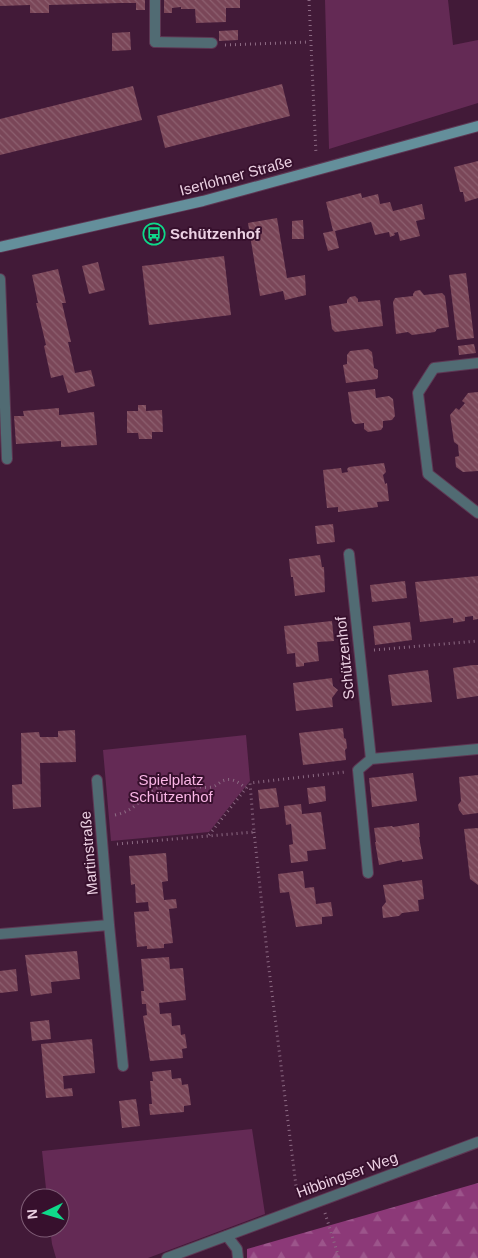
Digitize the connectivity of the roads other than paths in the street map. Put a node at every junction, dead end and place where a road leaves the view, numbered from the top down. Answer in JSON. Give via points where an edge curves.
{"nodes":[{"id":1,"x":154,"y":0,"type":"edge"},
{"id":2,"x":212,"y":43,"type":"road end"},
{"id":3,"x":478,"y":126,"type":"edge"},
{"id":4,"x":0,"y":246,"type":"edge"},
{"id":5,"x":0,"y":279,"type":"edge"},
{"id":6,"x":478,"y":363,"type":"edge"},
{"id":7,"x":7,"y":459,"type":"dead end"},
{"id":8,"x":478,"y":513,"type":"edge"},
{"id":9,"x":349,"y":554,"type":"dead end"},
{"id":10,"x":478,"y":749,"type":"edge"},
{"id":11,"x":371,"y":759,"type":"junction"},
{"id":12,"x":98,"y":780,"type":"dead end"},
{"id":13,"x":368,"y":872,"type":"dead end"},
{"id":14,"x":109,"y":925,"type":"junction"},
{"id":15,"x":0,"y":934,"type":"edge"},
{"id":16,"x":123,"y":1066,"type":"dead end"},
{"id":17,"x":478,"y":1142,"type":"edge"},
{"id":18,"x":227,"y":1236,"type":"junction"},
{"id":19,"x":167,"y":1258,"type":"edge"},
{"id":20,"x":238,"y":1258,"type":"edge"}],
"edges":[{"from":1,"to":2,"type":"street","via":[[155,42]]},
{"from":3,"to":4,"type":"main road","name":"Iserlohner Straße","via":[[203,201]]},
{"from":5,"to":7,"type":"street"},
{"from":6,"to":8,"type":"street","via":[[434,368],[418,393],[428,474]]},
{"from":9,"to":11,"type":"street","name":"Schützenhof"},
{"from":10,"to":11,"type":"street"},
{"from":11,"to":13,"type":"street","via":[[358,770]]},
{"from":12,"to":14,"type":"street","name":"Martinstraße"},
{"from":14,"to":15,"type":"street"},
{"from":14,"to":16,"type":"street","name":"Martinstraße"},
{"from":17,"to":18,"type":"street","name":"Hibbingser Weg"},
{"from":18,"to":19,"type":"street","name":"Hibbingser Weg"},
{"from":18,"to":20,"type":"street","via":[[237,1249]]}]}
